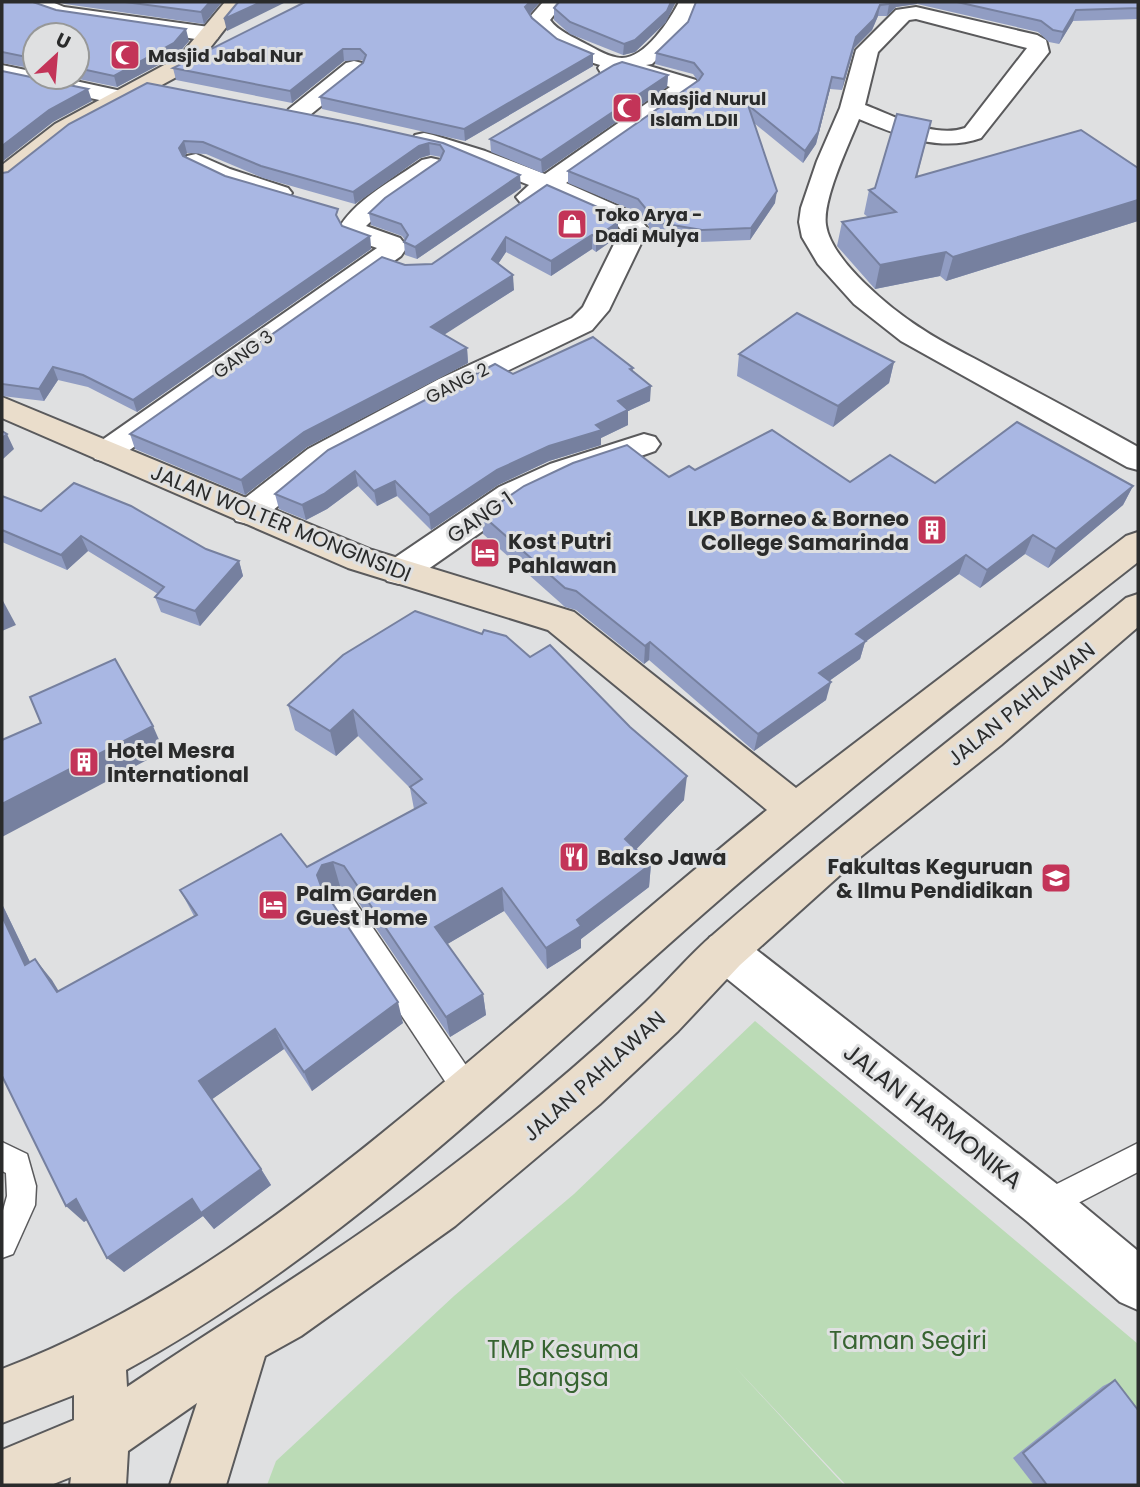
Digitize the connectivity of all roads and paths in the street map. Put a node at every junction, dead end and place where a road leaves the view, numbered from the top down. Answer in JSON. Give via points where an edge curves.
{"nodes":[{"id":1,"x":40,"y":2,"type":"edge"},
{"id":2,"x":236,"y":2,"type":"edge"},
{"id":3,"x":554,"y":2,"type":"edge"},
{"id":4,"x":689,"y":2,"type":"edge"},
{"id":5,"x":209,"y":34,"type":"junction"},
{"id":6,"x":235,"y":38,"type":"edge"},
{"id":7,"x":187,"y":62,"type":"junction"},
{"id":8,"x":354,"y":68,"type":"edge"},
{"id":9,"x":616,"y":71,"type":"junction"},
{"id":10,"x":2,"y":72,"type":"edge"},
{"id":11,"x":146,"y":84,"type":"junction"},
{"id":12,"x":180,"y":91,"type":"edge"},
{"id":13,"x":118,"y":97,"type":"junction"},
{"id":14,"x":852,"y":108,"type":"junction"},
{"id":15,"x":322,"y":119,"type":"edge"},
{"id":16,"x":398,"y":134,"type":"edge"},
{"id":17,"x":493,"y":138,"type":"edge"},
{"id":18,"x":460,"y":151,"type":"junction"},
{"id":19,"x":196,"y":161,"type":"edge"},
{"id":20,"x":431,"y":165,"type":"edge"},
{"id":21,"x":2,"y":177,"type":"edge"},
{"id":22,"x":547,"y":184,"type":"junction"},
{"id":23,"x":300,"y":199,"type":"edge"},
{"id":24,"x":505,"y":215,"type":"edge"},
{"id":25,"x":2,"y":407,"type":"edge"},
{"id":26,"x":644,"y":444,"type":"dead end"},
{"id":27,"x":106,"y":452,"type":"junction"},
{"id":28,"x":1138,"y":460,"type":"edge"},
{"id":29,"x":248,"y":513,"type":"junction"},
{"id":30,"x":1138,"y":544,"type":"edge"},
{"id":31,"x":399,"y":572,"type":"junction"},
{"id":32,"x":1138,"y":607,"type":"edge"},
{"id":33,"x":794,"y":809,"type":"junction"},
{"id":34,"x":339,"y":899,"type":"edge"},
{"id":35,"x":724,"y":951,"type":"junction"},
{"id":36,"x":468,"y":1092,"type":"junction"},
{"id":37,"x":2,"y":1156,"type":"edge"},
{"id":38,"x":1138,"y":1157,"type":"edge"},
{"id":39,"x":1045,"y":1205,"type":"junction"},
{"id":40,"x":2,"y":1243,"type":"edge"},
{"id":41,"x":1138,"y":1284,"type":"edge"},
{"id":42,"x":244,"y":1339,"type":"junction"},
{"id":43,"x":99,"y":1354,"type":"junction"},
{"id":44,"x":2,"y":1396,"type":"edge"},
{"id":45,"x":100,"y":1460,"type":"edge"},
{"id":46,"x":2,"y":1478,"type":"edge"},
{"id":47,"x":198,"y":1485,"type":"edge"}],
"edges":[{"from":1,"to":5,"type":"street","via":[[60,13]]},
{"from":2,"to":5,"type":"street"},
{"from":3,"to":9,"type":"street","via":[[539,19],[543,27]]},
{"from":4,"to":9,"type":"street","via":[[677,27],[644,58]]},
{"from":5,"to":7,"type":"street"},
{"from":6,"to":7,"type":"street"},
{"from":7,"to":11,"type":"street"},
{"from":8,"to":15,"type":"street","via":[[287,112]]},
{"from":9,"to":22,"type":"street","via":[[688,86]]},
{"from":10,"to":13,"type":"street"},
{"from":11,"to":12,"type":"street"},
{"from":11,"to":13,"type":"street"},
{"from":13,"to":21,"type":"street","via":[[64,129]]},
{"from":14,"to":14,"type":"street","via":[[867,50],[905,13],[1029,40],[1039,47],[973,133],[962,138],[928,134]]},
{"from":14,"to":28,"type":"street","via":[[814,208],[814,237],[828,258],[864,298],[911,335]]},
{"from":16,"to":18,"type":"street"},
{"from":17,"to":18,"type":"street"},
{"from":18,"to":22,"type":"street"},
{"from":19,"to":23,"type":"street","via":[[230,178]]},
{"from":20,"to":27,"type":"street","name":"GANG 3","via":[[347,212],[355,230],[394,247],[394,263]]},
{"from":22,"to":24,"type":"street"},
{"from":22,"to":29,"type":"street","name":"GANG 2","via":[[627,220],[635,229],[595,310],[582,324],[450,386],[319,456]]},
{"from":25,"to":27,"type":"street","name":"JALAN WOLTER MONGINSIDI"},
{"from":26,"to":31,"type":"street","name":"GANG 1","via":[[561,472],[511,495]]},
{"from":27,"to":29,"type":"street","name":"JALAN WOLTER MONGINSIDI"},
{"from":29,"to":31,"type":"street","name":"JALAN WOLTER MONGINSIDI"},
{"from":30,"to":33,"type":"street"},
{"from":31,"to":33,"type":"street","name":"JALAN WOLTER MONGINSIDI","via":[[561,621]]},
{"from":32,"to":35,"type":"street","name":"JALAN PAHLAWAN","via":[[845,845]]},
{"from":33,"to":36,"type":"street"},
{"from":34,"to":36,"type":"lane"},
{"from":35,"to":39,"type":"street","name":"JALAN HARMONIKA"},
{"from":35,"to":42,"type":"street","name":"JALAN PAHLAWAN","via":[[652,1026],[522,1140],[415,1224],[283,1318]]},
{"from":36,"to":43,"type":"street","via":[[251,1264]]},
{"from":37,"to":40,"type":"lane","via":[[17,1164],[24,1196]]},
{"from":38,"to":39,"type":"lane"},
{"from":39,"to":41,"type":"street","name":"JALAN HARMONIKA"},
{"from":42,"to":45,"type":"street","name":"JALAN PAHLAWAN"},
{"from":42,"to":47,"type":"street"},
{"from":43,"to":44,"type":"street"},
{"from":43,"to":45,"type":"street"},
{"from":45,"to":46,"type":"street","name":"JALAN PAHLAWAN"}]}
